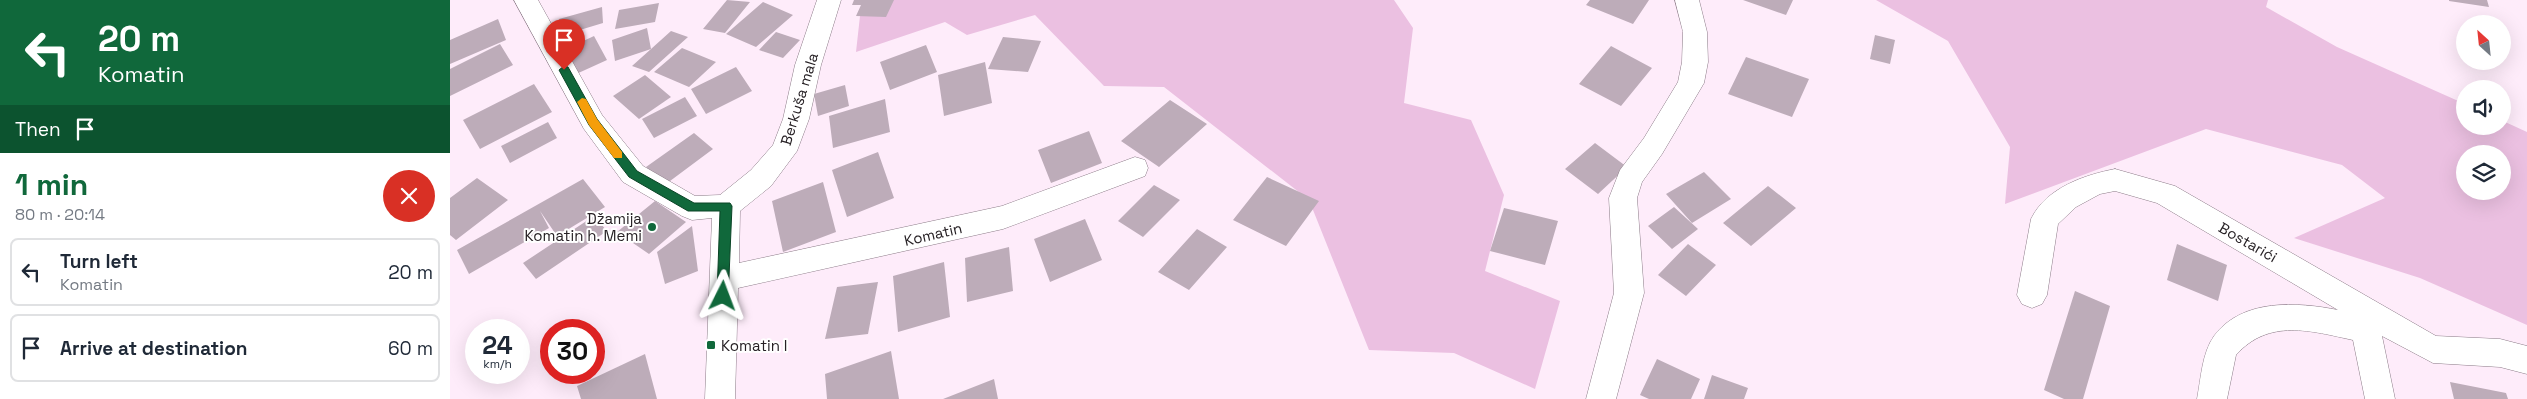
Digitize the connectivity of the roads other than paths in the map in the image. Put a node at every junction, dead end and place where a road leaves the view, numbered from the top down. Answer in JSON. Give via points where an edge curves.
{"nodes":[{"id":1,"x":526,"y":0,"type":"edge"},
{"id":2,"x":532,"y":0,"type":"edge"},
{"id":3,"x":829,"y":0,"type":"edge"},
{"id":4,"x":1687,"y":0,"type":"edge"},
{"id":5,"x":1135,"y":168,"type":"dead end"},
{"id":6,"x":726,"y":206,"type":"junction"},
{"id":7,"x":725,"y":278,"type":"junction"},
{"id":8,"x":2032,"y":295,"type":"dead end"},
{"id":9,"x":2365,"y":319,"type":"junction"},
{"id":10,"x":2527,"y":360,"type":"edge"},
{"id":11,"x":720,"y":399,"type":"edge"},
{"id":12,"x":1601,"y":399,"type":"edge"},
{"id":13,"x":2212,"y":399,"type":"edge"},
{"id":14,"x":2380,"y":399,"type":"edge"}],
"edges":[{"from":1,"to":2,"type":"street"},
{"from":1,"to":6,"type":"street","via":[[593,122],[633,174],[692,208]]},
{"from":3,"to":6,"type":"street","name":"Berkuša mala","via":[[784,151],[761,178]]},
{"from":4,"to":12,"type":"street","via":[[1696,32],[1691,83],[1630,178],[1623,198],[1629,293]]},
{"from":5,"to":7,"type":"street","name":"Komatin","via":[[1003,217]]},
{"from":6,"to":7,"type":"street"},
{"from":7,"to":11,"type":"street"},
{"from":8,"to":9,"type":"street","name":"Bostarići","via":[[2045,218],[2066,199],[2094,184],[2115,180],[2165,194]]},
{"from":9,"to":10,"type":"street","name":"Bostarići","via":[[2434,348],[2500,353]]},
{"from":9,"to":13,"type":"street","via":[[2286,316],[2267,318],[2243,329],[2224,346]]},
{"from":9,"to":14,"type":"street"}]}
